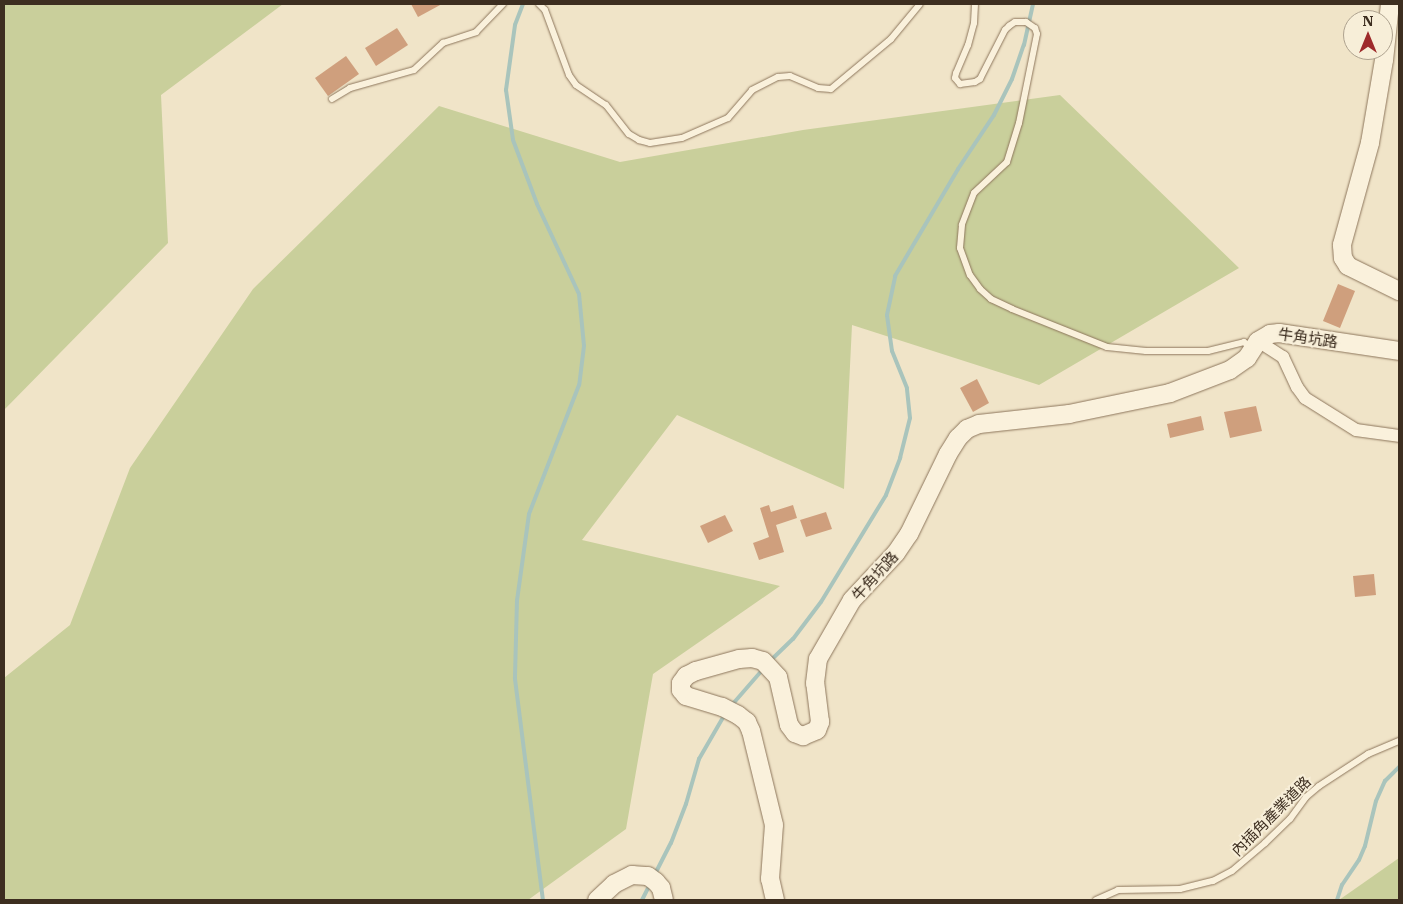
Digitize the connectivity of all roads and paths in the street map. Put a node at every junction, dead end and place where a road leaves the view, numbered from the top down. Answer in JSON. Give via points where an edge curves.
{"nodes":[{"id":1,"x":503,"y":4,"type":"edge"},
{"id":2,"x":539,"y":4,"type":"edge"},
{"id":3,"x":920,"y":4,"type":"edge"},
{"id":4,"x":975,"y":4,"type":"edge"},
{"id":5,"x":1390,"y":4,"type":"edge"},
{"id":6,"x":332,"y":100,"type":"dead end"},
{"id":7,"x":1399,"y":291,"type":"edge"},
{"id":8,"x":1256,"y":346,"type":"junction"},
{"id":9,"x":1399,"y":351,"type":"edge"},
{"id":10,"x":1399,"y":436,"type":"edge"},
{"id":11,"x":1399,"y":741,"type":"edge"},
{"id":12,"x":597,"y":900,"type":"edge"},
{"id":13,"x":664,"y":900,"type":"edge"},
{"id":14,"x":775,"y":900,"type":"edge"},
{"id":15,"x":1096,"y":900,"type":"edge"}],
"edges":[{"from":1,"to":6,"type":"lane","via":[[476,32],[443,44],[414,70],[350,88]]},
{"from":2,"to":3,"type":"lane","via":[[545,10],[569,75],[576,85],[606,105],[630,134],[650,143],[682,138],[728,118],[752,90],[778,77],[790,76],[818,88],[831,89],[891,39]]},
{"from":4,"to":8,"type":"lane","via":[[974,23],[955,78],[960,84],[980,79],[1004,30],[1015,22],[1026,22],[1035,28],[1037,34],[1019,123],[1007,162],[974,194],[962,225],[960,248],[970,275],[980,289],[991,299],[1012,309],[1106,347],[1208,351],[1244,342]]},
{"from":5,"to":7,"type":"street","via":[[1370,144],[1342,245],[1343,258],[1348,266]]},
{"from":8,"to":9,"type":"street","name":"牛角坑路","via":[[1270,334],[1279,333]]},
{"from":8,"to":10,"type":"street","via":[[1283,357],[1305,398],[1356,430]]},
{"from":8,"to":14,"type":"street","name":"牛角坑路","via":[[1230,370],[1170,393],[1068,414],[979,424],[967,429],[948,454],[909,534],[896,553],[852,600],[818,659],[815,683],[820,722],[817,730],[803,736],[789,725],[778,677],[763,661],[739,659],[686,676],[681,683],[681,690],[686,696],[738,715],[747,722],[751,731],[774,825],[770,867]]},
{"from":11,"to":15,"type":"lane","name":"內插角產業道路","via":[[1368,754],[1318,786],[1266,843],[1213,882],[1180,889],[1118,890]]},
{"from":12,"to":13,"type":"street","via":[[623,877],[641,875],[656,882]]}]}
